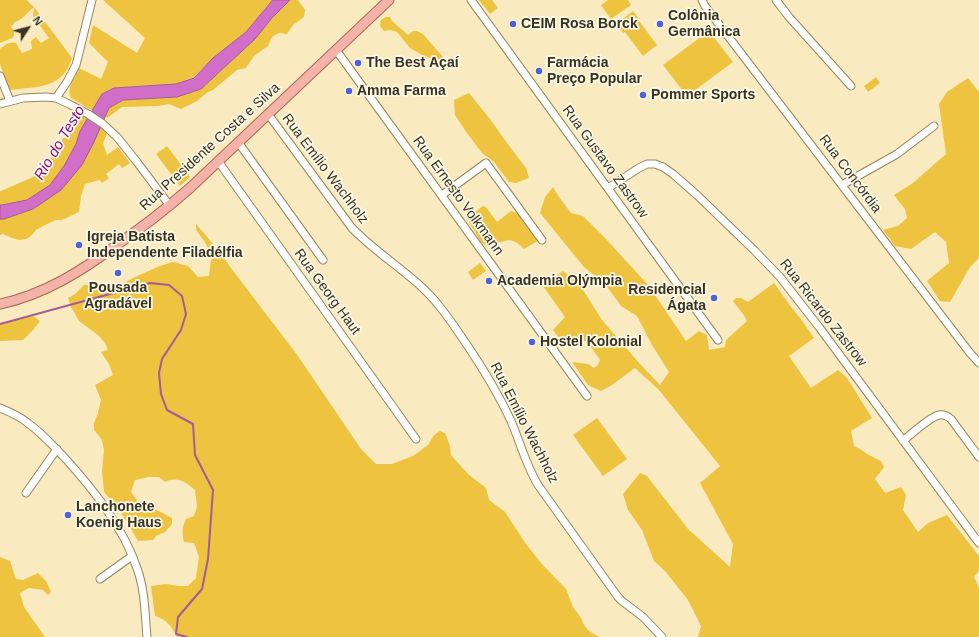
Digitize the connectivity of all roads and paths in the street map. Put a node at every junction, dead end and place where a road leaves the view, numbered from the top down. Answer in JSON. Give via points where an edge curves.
{"nodes":[{"id":1,"x":389,"y":0,"type":"edge"},
{"id":2,"x":398,"y":0,"type":"edge"},
{"id":3,"x":472,"y":0,"type":"edge"},
{"id":4,"x":702,"y":0,"type":"edge"},
{"id":5,"x":776,"y":0,"type":"edge"},
{"id":6,"x":91,"y":1,"type":"edge"},
{"id":7,"x":381,"y":9,"type":"junction"},
{"id":8,"x":336,"y":50,"type":"junction"},
{"id":9,"x":0,"y":76,"type":"edge"},
{"id":10,"x":850,"y":86,"type":"dead end"},
{"id":11,"x":56,"y":98,"type":"junction"},
{"id":12,"x":10,"y":101,"type":"junction"},
{"id":13,"x":0,"y":104,"type":"edge"},
{"id":14,"x":268,"y":114,"type":"junction"},
{"id":15,"x":934,"y":126,"type":"dead end"},
{"id":16,"x":238,"y":142,"type":"junction"},
{"id":17,"x":218,"y":161,"type":"junction"},
{"id":18,"x":842,"y":185,"type":"junction"},
{"id":19,"x":608,"y":188,"type":"junction"},
{"id":20,"x":442,"y":195,"type":"junction"},
{"id":21,"x":170,"y":206,"type":"junction"},
{"id":22,"x":542,"y":240,"type":"dead end"},
{"id":23,"x":323,"y":260,"type":"dead end"},
{"id":24,"x":0,"y":304,"type":"edge"},
{"id":25,"x":718,"y":340,"type":"dead end"},
{"id":26,"x":979,"y":363,"type":"edge"},
{"id":27,"x":587,"y":396,"type":"dead end"},
{"id":28,"x":0,"y":408,"type":"edge"},
{"id":29,"x":416,"y":439,"type":"dead end"},
{"id":30,"x":903,"y":441,"type":"junction"},
{"id":31,"x":57,"y":450,"type":"junction"},
{"id":32,"x":979,"y":457,"type":"edge"},
{"id":33,"x":26,"y":493,"type":"dead end"},
{"id":34,"x":979,"y":543,"type":"edge"},
{"id":35,"x":132,"y":556,"type":"junction"},
{"id":36,"x":100,"y":579,"type":"dead end"},
{"id":37,"x":147,"y":637,"type":"edge"},
{"id":38,"x":662,"y":637,"type":"edge"}],
"edges":[{"from":1,"to":7,"type":"main road","name":"Rua Presidente Costa e Silva"},
{"from":2,"to":7,"type":"main road","name":"Rua Presidente Costa e Silva"},
{"from":3,"to":19,"type":"street","name":"Rua Gustavo Zastrow"},
{"from":4,"to":18,"type":"street","name":"Rua Concórdia"},
{"from":5,"to":10,"type":"street"},
{"from":6,"to":11,"type":"street","via":[[76,65]]},
{"from":7,"to":8,"type":"main road","name":"Rua Presidente Costa e Silva"},
{"from":8,"to":14,"type":"main road","name":"Rua Presidente Costa e Silva"},
{"from":8,"to":20,"type":"street","name":"Rua Ernesto Volkmann"},
{"from":9,"to":12,"type":"street"},
{"from":11,"to":12,"type":"street","via":[[35,97]]},
{"from":11,"to":21,"type":"street","via":[[88,114],[117,137]]},
{"from":12,"to":13,"type":"street"},
{"from":14,"to":16,"type":"main road","name":"Rua Presidente Costa e Silva"},
{"from":14,"to":38,"type":"street","name":"Rua Emílio Wachholz","via":[[352,228],[424,290],[450,319],[491,383],[538,485],[618,597],[643,617]]},
{"from":15,"to":18,"type":"street","via":[[897,154]]},
{"from":16,"to":17,"type":"main road","name":"Rua Presidente Costa e Silva"},
{"from":16,"to":23,"type":"street"},
{"from":17,"to":21,"type":"main road","name":"Rua Presidente Costa e Silva"},
{"from":17,"to":29,"type":"street","name":"Rua Georg Haut"},
{"from":18,"to":26,"type":"street","name":"Rua Concórdia"},
{"from":19,"to":25,"type":"street","name":"Rua Gustavo Zastrow"},
{"from":19,"to":30,"type":"street","name":"Rua Ricardo Zastrow","via":[[647,164],[663,167],[679,179],[780,277]]},
{"from":20,"to":22,"type":"street","via":[[486,163]]},
{"from":20,"to":27,"type":"street","name":"Rua Ernesto Volkmann"},
{"from":21,"to":24,"type":"main road","name":"Rua Presidente Costa e Silva","via":[[74,274],[32,295]]},
{"from":28,"to":31,"type":"street","via":[[19,417],[40,432]]},
{"from":30,"to":32,"type":"street","via":[[933,418],[945,415],[951,419]]},
{"from":30,"to":34,"type":"street","name":"Rua Ricardo Zastrow"},
{"from":31,"to":33,"type":"street"},
{"from":31,"to":35,"type":"street","via":[[104,507]]},
{"from":35,"to":36,"type":"street"},
{"from":35,"to":37,"type":"street","via":[[142,588]]}]}
